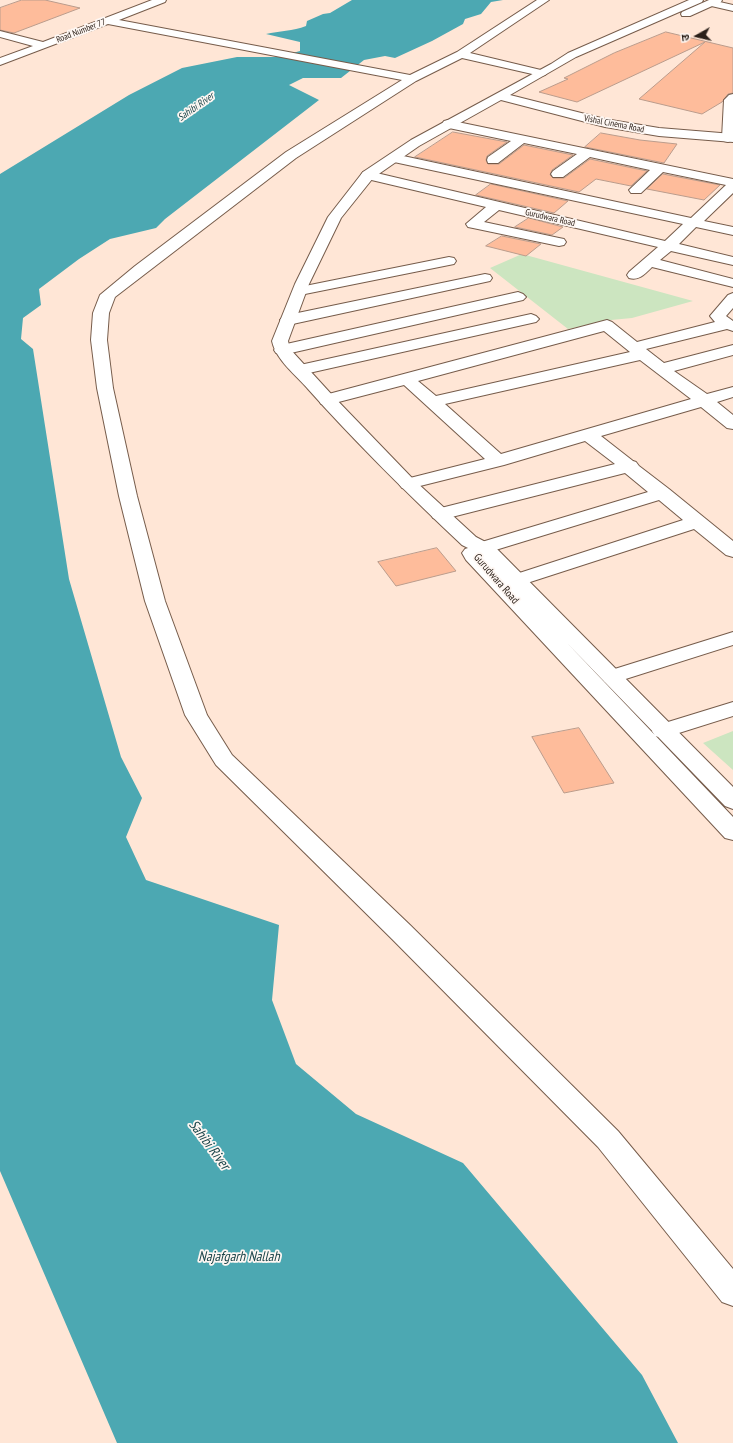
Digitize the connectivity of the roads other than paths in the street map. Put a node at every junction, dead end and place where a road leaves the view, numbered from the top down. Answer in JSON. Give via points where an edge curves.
{"nodes":[{"id":1,"x":161,"y":0,"type":"edge"},
{"id":2,"x":544,"y":0,"type":"edge"},
{"id":3,"x":698,"y":0,"type":"edge"},
{"id":4,"x":714,"y":2,"type":"edge"},
{"id":5,"x":733,"y":8,"type":"edge"},
{"id":6,"x":108,"y":21,"type":"junction"},
{"id":7,"x":0,"y":34,"type":"edge"},
{"id":8,"x":44,"y":45,"type":"junction"},
{"id":9,"x":461,"y":54,"type":"junction"},
{"id":10,"x":0,"y":62,"type":"edge"},
{"id":11,"x":555,"y":66,"type":"junction"},
{"id":12,"x":541,"y":73,"type":"junction"},
{"id":13,"x":412,"y":79,"type":"junction"},
{"id":14,"x":502,"y":95,"type":"junction"},
{"id":15,"x":733,"y":98,"type":"edge"},
{"id":16,"x":448,"y":124,"type":"junction"},
{"id":17,"x":730,"y":134,"type":"edge"},
{"id":18,"x":522,"y":139,"type":"junction"},
{"id":19,"x":587,"y":153,"type":"junction"},
{"id":20,"x":394,"y":158,"type":"junction"},
{"id":21,"x":493,"y":160,"type":"dead end"},
{"id":22,"x":660,"y":168,"type":"junction"},
{"id":23,"x":558,"y":174,"type":"dead end"},
{"id":24,"x":368,"y":175,"type":"junction"},
{"id":25,"x":733,"y":184,"type":"edge"},
{"id":26,"x":636,"y":190,"type":"dead end"},
{"id":27,"x":608,"y":204,"type":"junction"},
{"id":28,"x":497,"y":205,"type":"junction"},
{"id":29,"x":692,"y":223,"type":"junction"},
{"id":30,"x":634,"y":224,"type":"junction"},
{"id":31,"x":582,"y":225,"type":"junction"},
{"id":32,"x":733,"y":231,"type":"edge"},
{"id":33,"x":559,"y":242,"type":"junction"},
{"id":34,"x":668,"y":246,"type":"junction"},
{"id":35,"x":538,"y":253,"type":"dead end"},
{"id":36,"x":733,"y":261,"type":"edge"},
{"id":37,"x":449,"y":262,"type":"dead end"},
{"id":38,"x":649,"y":262,"type":"junction"},
{"id":39,"x":634,"y":275,"type":"dead end"},
{"id":40,"x":485,"y":278,"type":"dead end"},
{"id":41,"x":733,"y":283,"type":"edge"},
{"id":42,"x":300,"y":291,"type":"junction"},
{"id":43,"x":518,"y":297,"type":"dead end"},
{"id":44,"x":733,"y":298,"type":"edge"},
{"id":45,"x":531,"y":319,"type":"dead end"},
{"id":46,"x":288,"y":320,"type":"junction"},
{"id":47,"x":731,"y":325,"type":"edge"},
{"id":48,"x":282,"y":350,"type":"junction"},
{"id":49,"x":638,"y":350,"type":"junction"},
{"id":50,"x":733,"y":350,"type":"edge"},
{"id":51,"x":661,"y":368,"type":"junction"},
{"id":52,"x":300,"y":370,"type":"junction"},
{"id":53,"x":406,"y":378,"type":"junction"},
{"id":54,"x":733,"y":392,"type":"edge"},
{"id":55,"x":327,"y":400,"type":"junction"},
{"id":56,"x":705,"y":401,"type":"junction"},
{"id":57,"x":433,"y":402,"type":"junction"},
{"id":58,"x":730,"y":420,"type":"edge"},
{"id":59,"x":589,"y":435,"type":"junction"},
{"id":60,"x":498,"y":461,"type":"junction"},
{"id":61,"x":630,"y":466,"type":"junction"},
{"id":62,"x":408,"y":484,"type":"junction"},
{"id":63,"x":663,"y":493,"type":"junction"},
{"id":64,"x":440,"y":514,"type":"junction"},
{"id":65,"x":697,"y":522,"type":"junction"},
{"id":66,"x":725,"y":535,"type":"edge"},
{"id":67,"x":475,"y":545,"type":"junction"},
{"id":68,"x":733,"y":551,"type":"edge"},
{"id":69,"x":517,"y":580,"type":"junction"},
{"id":70,"x":733,"y":638,"type":"edge"},
{"id":71,"x":613,"y":677,"type":"junction"},
{"id":72,"x":733,"y":709,"type":"edge"},
{"id":73,"x":663,"y":731,"type":"junction"},
{"id":74,"x":733,"y":801,"type":"edge"},
{"id":75,"x":733,"y":832,"type":"edge"},
{"id":76,"x":733,"y":1292,"type":"edge"}],
"edges":[{"from":1,"to":6,"type":"street","name":"Road Number 77"},
{"from":2,"to":9,"type":"street"},
{"from":3,"to":11,"type":"street","via":[[572,55]]},
{"from":4,"to":5,"type":"street"},
{"from":4,"to":11,"type":"street","via":[[584,58]]},
{"from":6,"to":8,"type":"street","name":"Road Number 77"},
{"from":6,"to":13,"type":"street"},
{"from":7,"to":8,"type":"street"},
{"from":8,"to":10,"type":"street","name":"Road Number 77"},
{"from":9,"to":12,"type":"street"},
{"from":9,"to":13,"type":"street"},
{"from":11,"to":12,"type":"street"},
{"from":12,"to":14,"type":"street"},
{"from":13,"to":76,"type":"street","via":[[291,155],[108,295],[101,313],[99,340],[105,388],[128,496],[155,601],[196,715],[224,760],[608,1139]]},
{"from":14,"to":16,"type":"street"},
{"from":14,"to":17,"type":"street","name":"Vishal Cinema Road","via":[[605,123],[658,132]]},
{"from":15,"to":17,"type":"street","via":[[730,100]]},
{"from":16,"to":18,"type":"street"},
{"from":16,"to":20,"type":"street"},
{"from":18,"to":19,"type":"street"},
{"from":18,"to":21,"type":"street"},
{"from":19,"to":22,"type":"street"},
{"from":19,"to":23,"type":"street"},
{"from":20,"to":24,"type":"street"},
{"from":20,"to":27,"type":"street"},
{"from":22,"to":25,"type":"street"},
{"from":22,"to":26,"type":"street"},
{"from":24,"to":28,"type":"street","name":"Gurudwara Road"},
{"from":24,"to":42,"type":"street","via":[[335,217]]},
{"from":25,"to":29,"type":"street"},
{"from":27,"to":30,"type":"street"},
{"from":27,"to":31,"type":"street"},
{"from":28,"to":31,"type":"street","name":"Gurudwara Road"},
{"from":28,"to":33,"type":"street","via":[[473,224]]},
{"from":29,"to":30,"type":"street"},
{"from":29,"to":32,"type":"street"},
{"from":29,"to":34,"type":"street"},
{"from":30,"to":31,"type":"street","name":"Gurudwara Road"},
{"from":30,"to":34,"type":"street","name":"Gurudwara Road"},
{"from":31,"to":33,"type":"street","via":[[577,233]]},
{"from":33,"to":35,"type":"street"},
{"from":34,"to":36,"type":"street","name":"Gurudwara Road"},
{"from":34,"to":38,"type":"street"},
{"from":37,"to":42,"type":"street"},
{"from":38,"to":39,"type":"street"},
{"from":38,"to":41,"type":"street"},
{"from":40,"to":46,"type":"street"},
{"from":42,"to":46,"type":"street"},
{"from":43,"to":48,"type":"street"},
{"from":44,"to":47,"type":"street","via":[[718,316],[723,322]]},
{"from":45,"to":52,"type":"street"},
{"from":46,"to":48,"type":"street","via":[[280,340]]},
{"from":47,"to":49,"type":"street"},
{"from":48,"to":52,"type":"street"},
{"from":49,"to":51,"type":"street"},
{"from":49,"to":53,"type":"street","via":[[607,325]]},
{"from":49,"to":57,"type":"street"},
{"from":50,"to":51,"type":"street"},
{"from":51,"to":56,"type":"street"},
{"from":52,"to":55,"type":"street"},
{"from":53,"to":55,"type":"street"},
{"from":53,"to":57,"type":"street"},
{"from":54,"to":56,"type":"street"},
{"from":55,"to":62,"type":"street"},
{"from":56,"to":58,"type":"street"},
{"from":56,"to":59,"type":"street"},
{"from":57,"to":60,"type":"street"},
{"from":59,"to":60,"type":"street"},
{"from":59,"to":61,"type":"street"},
{"from":60,"to":62,"type":"street"},
{"from":61,"to":63,"type":"street"},
{"from":61,"to":64,"type":"street"},
{"from":62,"to":64,"type":"street"},
{"from":63,"to":65,"type":"street"},
{"from":63,"to":67,"type":"street","via":[[528,533]]},
{"from":64,"to":67,"type":"street"},
{"from":65,"to":66,"type":"street"},
{"from":65,"to":69,"type":"street"},
{"from":66,"to":68,"type":"street"},
{"from":67,"to":69,"type":"street","name":"Gurudwara Road","via":[[488,552]]},
{"from":67,"to":75,"type":"street","name":"Gurudwara Road","via":[[473,556]]},
{"from":69,"to":71,"type":"street","name":"Gurudwara Road"},
{"from":70,"to":71,"type":"street"},
{"from":71,"to":73,"type":"street","name":"Gurudwara Road"},
{"from":72,"to":73,"type":"street"},
{"from":73,"to":74,"type":"street","name":"Gurudwara Road"}]}
